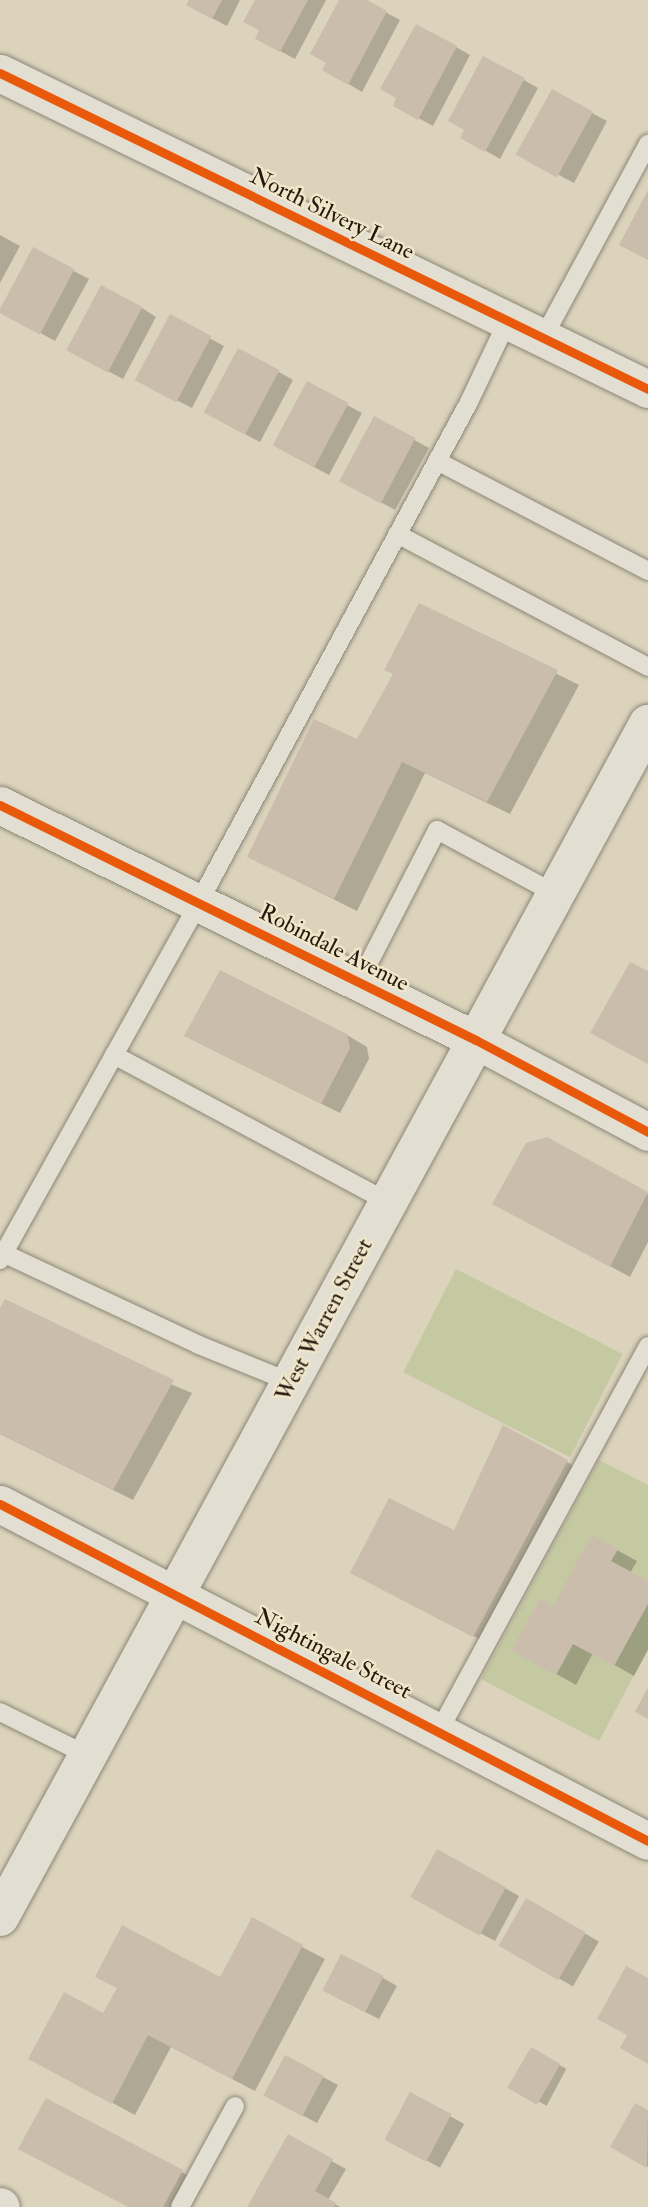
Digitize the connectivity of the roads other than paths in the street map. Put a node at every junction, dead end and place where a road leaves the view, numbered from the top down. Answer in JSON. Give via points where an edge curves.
{"nodes":[{"id":1,"x":0,"y":73,"type":"edge"},
{"id":2,"x":648,"y":144,"type":"edge"},
{"id":3,"x":508,"y":320,"type":"junction"},
{"id":4,"x":543,"y":338,"type":"junction"},
{"id":5,"x":648,"y":389,"type":"edge"},
{"id":6,"x":437,"y":461,"type":"junction"},
{"id":7,"x":397,"y":534,"type":"junction"},
{"id":8,"x":648,"y":571,"type":"edge"},
{"id":9,"x":648,"y":667,"type":"edge"},
{"id":10,"x":648,"y":724,"type":"edge"},
{"id":11,"x":0,"y":805,"type":"edge"},
{"id":12,"x":556,"y":894,"type":"junction"},
{"id":13,"x":199,"y":902,"type":"junction"},
{"id":14,"x":359,"y":982,"type":"junction"},
{"id":15,"x":476,"y":1040,"type":"junction"},
{"id":16,"x":114,"y":1055,"type":"junction"},
{"id":17,"x":648,"y":1132,"type":"edge"},
{"id":18,"x":388,"y":1202,"type":"junction"},
{"id":19,"x":2,"y":1256,"type":"edge"},
{"id":20,"x":648,"y":1346,"type":"edge"},
{"id":21,"x":290,"y":1382,"type":"junction"},
{"id":22,"x":0,"y":1503,"type":"edge"},
{"id":23,"x":176,"y":1594,"type":"junction"},
{"id":24,"x":0,"y":1712,"type":"edge"},
{"id":25,"x":439,"y":1731,"type":"junction"},
{"id":26,"x":87,"y":1755,"type":"junction"},
{"id":27,"x":648,"y":1841,"type":"edge"},
{"id":28,"x":0,"y":1917,"type":"edge"},
{"id":29,"x":235,"y":2106,"type":"dead end"},
{"id":30,"x":180,"y":2207,"type":"edge"}],
"edges":[{"from":1,"to":3,"type":"street","name":"North Silvery Lane"},
{"from":2,"to":4,"type":"lane"},
{"from":3,"to":4,"type":"street","name":"North Silvery Lane"},
{"from":3,"to":6,"type":"lane"},
{"from":4,"to":5,"type":"street","name":"North Silvery Lane"},
{"from":6,"to":7,"type":"lane"},
{"from":6,"to":8,"type":"lane"},
{"from":7,"to":9,"type":"lane"},
{"from":7,"to":13,"type":"lane"},
{"from":10,"to":12,"type":"main road","name":"West Warren Street"},
{"from":11,"to":13,"type":"street","name":"Robindale Avenue"},
{"from":12,"to":14,"type":"lane","via":[[437,831]]},
{"from":12,"to":15,"type":"main road","name":"West Warren Street"},
{"from":13,"to":14,"type":"street","name":"Robindale Avenue"},
{"from":13,"to":16,"type":"lane"},
{"from":14,"to":15,"type":"street","name":"Robindale Avenue"},
{"from":15,"to":17,"type":"street","name":"Robindale Avenue"},
{"from":15,"to":18,"type":"main road","name":"West Warren Street"},
{"from":16,"to":18,"type":"lane"},
{"from":16,"to":19,"type":"lane"},
{"from":18,"to":21,"type":"main road","name":"West Warren Street"},
{"from":19,"to":21,"type":"lane"},
{"from":20,"to":25,"type":"lane"},
{"from":21,"to":23,"type":"main road","name":"West Warren Street"},
{"from":22,"to":23,"type":"street","name":"Nightingale Street"},
{"from":23,"to":25,"type":"street","name":"Nightingale Street"},
{"from":23,"to":26,"type":"main road","name":"West Warren Street"},
{"from":24,"to":26,"type":"lane"},
{"from":25,"to":27,"type":"street","name":"Nightingale Street"},
{"from":26,"to":28,"type":"main road","name":"West Warren Street"},
{"from":29,"to":30,"type":"lane"}]}
